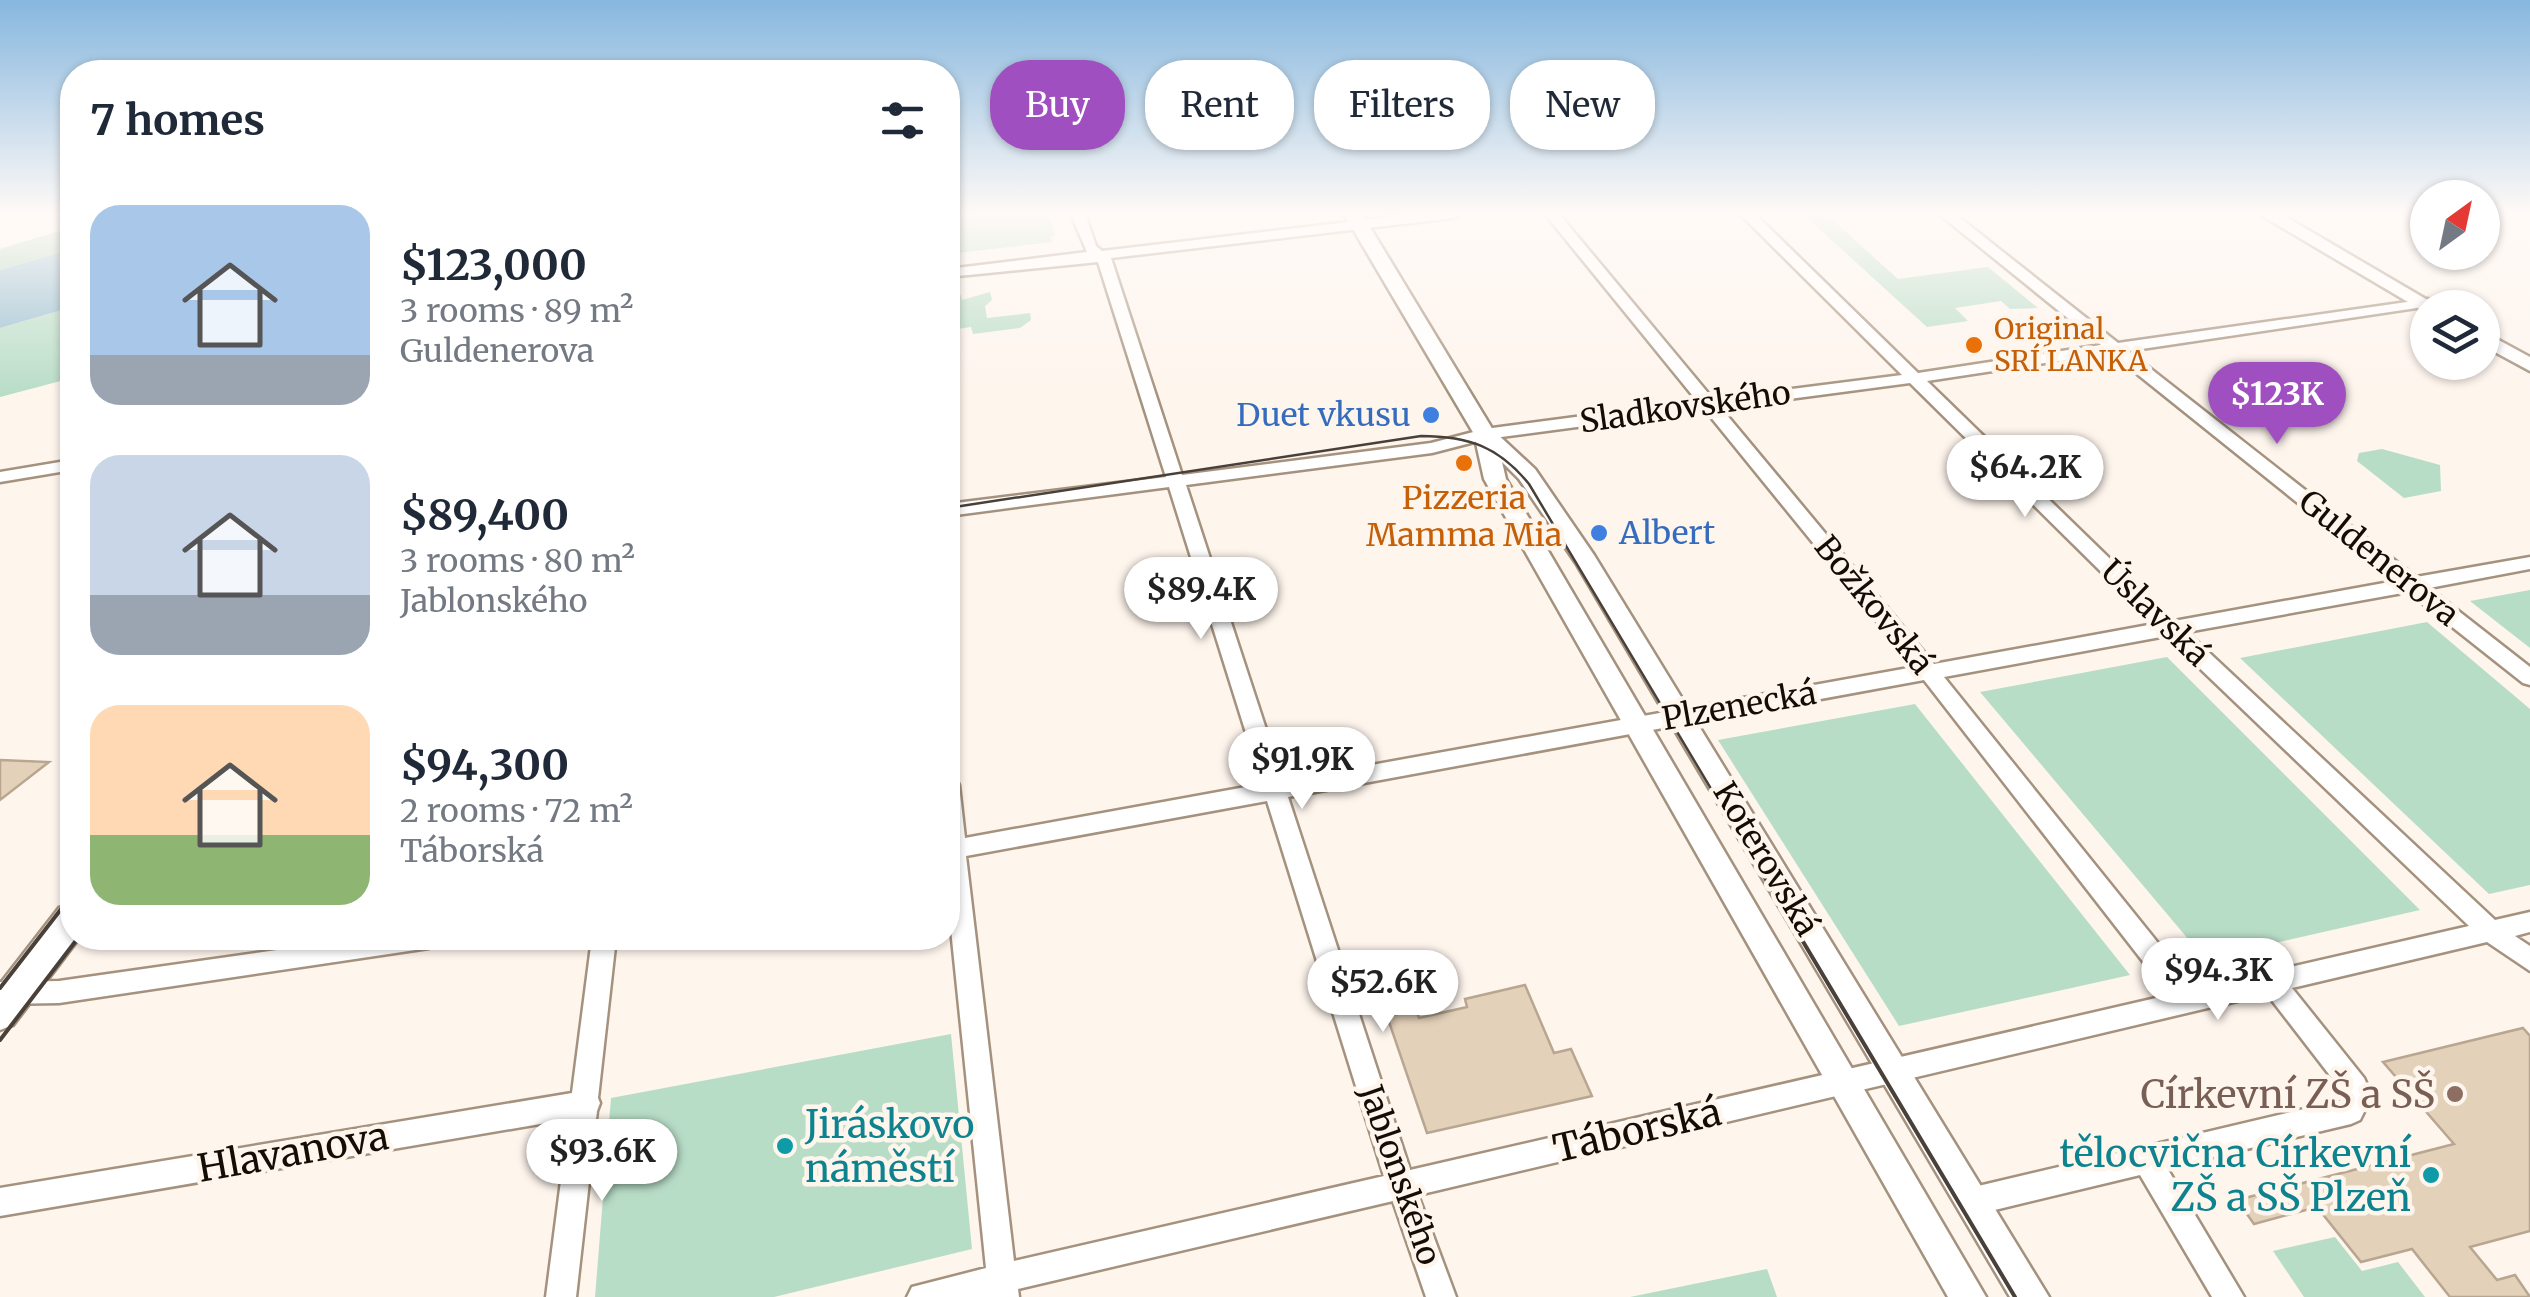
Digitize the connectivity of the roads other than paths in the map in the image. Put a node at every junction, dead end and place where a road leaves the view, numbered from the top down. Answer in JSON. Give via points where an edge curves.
{"nodes":[{"id":1,"x":1107,"y":275,"type":"edge"},
{"id":2,"x":1389,"y":275,"type":"edge"},
{"id":3,"x":1603,"y":275,"type":"edge"},
{"id":4,"x":1809,"y":275,"type":"edge"},
{"id":5,"x":2022,"y":275,"type":"edge"},
{"id":6,"x":2374,"y":275,"type":"edge"},
{"id":7,"x":2410,"y":295,"type":"edge"},
{"id":8,"x":2410,"y":307,"type":"edge"},
{"id":9,"x":2113,"y":347,"type":"junction"},
{"id":10,"x":2500,"y":348,"type":"edge"},
{"id":11,"x":2530,"y":365,"type":"edge"},
{"id":12,"x":1914,"y":378,"type":"junction"},
{"id":13,"x":1710,"y":402,"type":"junction"},
{"id":14,"x":1485,"y":434,"type":"junction"},
{"id":15,"x":60,"y":467,"type":"edge"},
{"id":16,"x":0,"y":477,"type":"edge"},
{"id":17,"x":1175,"y":480,"type":"junction"},
{"id":18,"x":960,"y":508,"type":"edge"},
{"id":19,"x":2530,"y":562,"type":"edge"},
{"id":20,"x":2412,"y":584,"type":"junction"},
{"id":21,"x":2170,"y":628,"type":"junction"},
{"id":22,"x":1929,"y":672,"type":"junction"},
{"id":23,"x":2530,"y":678,"type":"edge"},
{"id":24,"x":1680,"y":717,"type":"junction"},
{"id":25,"x":1640,"y":724,"type":"junction"},
{"id":26,"x":1275,"y":790,"type":"junction"},
{"id":27,"x":960,"y":847,"type":"edge"},
{"id":28,"x":2530,"y":922,"type":"edge"},
{"id":29,"x":960,"y":927,"type":"edge"},
{"id":30,"x":2490,"y":931,"type":"junction"},
{"id":31,"x":60,"y":934,"type":"edge"},
{"id":32,"x":347,"y":950,"type":"edge"},
{"id":33,"x":603,"y":950,"type":"edge"},
{"id":34,"x":2530,"y":960,"type":"edge"},
{"id":35,"x":2272,"y":982,"type":"junction"},
{"id":36,"x":5,"y":1000,"type":"edge"},
{"id":37,"x":2189,"y":1001,"type":"junction"},
{"id":38,"x":1893,"y":1070,"type":"junction"},
{"id":39,"x":1846,"y":1081,"type":"junction"},
{"id":40,"x":587,"y":1103,"type":"junction"},
{"id":41,"x":2146,"y":1161,"type":"junction"},
{"id":42,"x":1401,"y":1185,"type":"junction"},
{"id":43,"x":0,"y":1202,"type":"edge"},
{"id":44,"x":1974,"y":1202,"type":"junction"},
{"id":45,"x":1004,"y":1288,"type":"edge"},
{"id":46,"x":560,"y":1297,"type":"edge"},
{"id":47,"x":922,"y":1297,"type":"edge"},
{"id":48,"x":1441,"y":1297,"type":"edge"},
{"id":49,"x":1968,"y":1297,"type":"edge"},
{"id":50,"x":2031,"y":1297,"type":"edge"},
{"id":51,"x":2229,"y":1297,"type":"edge"}],
"edges":[{"from":1,"to":17,"type":"street","name":"Jablonského"},
{"from":2,"to":14,"type":"street","name":"Koterovská"},
{"from":3,"to":13,"type":"street","name":"Božkovská"},
{"from":4,"to":12,"type":"street","name":"Úslavská"},
{"from":5,"to":9,"type":"street","name":"Guldenerova"},
{"from":6,"to":7,"type":"street"},
{"from":8,"to":9,"type":"street","name":"Sladkovského"},
{"from":9,"to":12,"type":"street","name":"Sladkovského"},
{"from":9,"to":20,"type":"street","name":"Guldenerova"},
{"from":10,"to":11,"type":"street"},
{"from":12,"to":13,"type":"street","name":"Sladkovského"},
{"from":12,"to":21,"type":"street","name":"Úslavská"},
{"from":13,"to":14,"type":"street","name":"Sladkovského"},
{"from":13,"to":22,"type":"street","name":"Božkovská"},
{"from":14,"to":17,"type":"street","name":"Sladkovského","via":[[1432,448]]},
{"from":14,"to":24,"type":"street","name":"Koterovská","via":[[1528,474]]},
{"from":14,"to":25,"type":"street","name":"Koterovská","via":[[1495,479]]},
{"from":15,"to":16,"type":"street"},
{"from":17,"to":18,"type":"street","name":"Sladkovského"},
{"from":17,"to":26,"type":"street","name":"Jablonského"},
{"from":19,"to":20,"type":"street","name":"Plzenecká"},
{"from":20,"to":21,"type":"street","name":"Plzenecká"},
{"from":20,"to":23,"type":"street","name":"Guldenerova"},
{"from":21,"to":22,"type":"street","name":"Plzenecká"},
{"from":21,"to":30,"type":"street","name":"Úslavská"},
{"from":22,"to":24,"type":"street","name":"Plzenecká"},
{"from":22,"to":37,"type":"street","name":"Božkovská"},
{"from":24,"to":25,"type":"street","name":"Plzenecká"},
{"from":24,"to":38,"type":"street","name":"Koterovská"},
{"from":25,"to":26,"type":"street","name":"Plzenecká"},
{"from":25,"to":39,"type":"street","name":"Koterovská"},
{"from":26,"to":27,"type":"street","name":"Plzenecká"},
{"from":26,"to":42,"type":"street","name":"Jablonského"},
{"from":28,"to":30,"type":"street","name":"Táborská"},
{"from":29,"to":45,"type":"street"},
{"from":30,"to":34,"type":"street","name":"Úslavská"},
{"from":30,"to":35,"type":"street","name":"Táborská"},
{"from":31,"to":36,"type":"main road"},
{"from":32,"to":36,"type":"street"},
{"from":33,"to":40,"type":"street"},
{"from":35,"to":37,"type":"street","name":"Táborská"},
{"from":35,"to":41,"type":"street","via":[[2355,1086],[2357,1106]]},
{"from":37,"to":38,"type":"street","name":"Táborská"},
{"from":38,"to":39,"type":"street","name":"Táborská"},
{"from":38,"to":44,"type":"street","name":"Koterovská"},
{"from":39,"to":42,"type":"street","name":"Táborská"},
{"from":39,"to":49,"type":"street","name":"Koterovská"},
{"from":40,"to":43,"type":"street","name":"Hlavanova"},
{"from":40,"to":46,"type":"street"},
{"from":41,"to":44,"type":"street"},
{"from":41,"to":51,"type":"street"},
{"from":42,"to":45,"type":"street","name":"Táborská"},
{"from":42,"to":48,"type":"street","name":"Jablonského"},
{"from":44,"to":50,"type":"street","name":"Koterovská"},
{"from":45,"to":47,"type":"street"}]}
